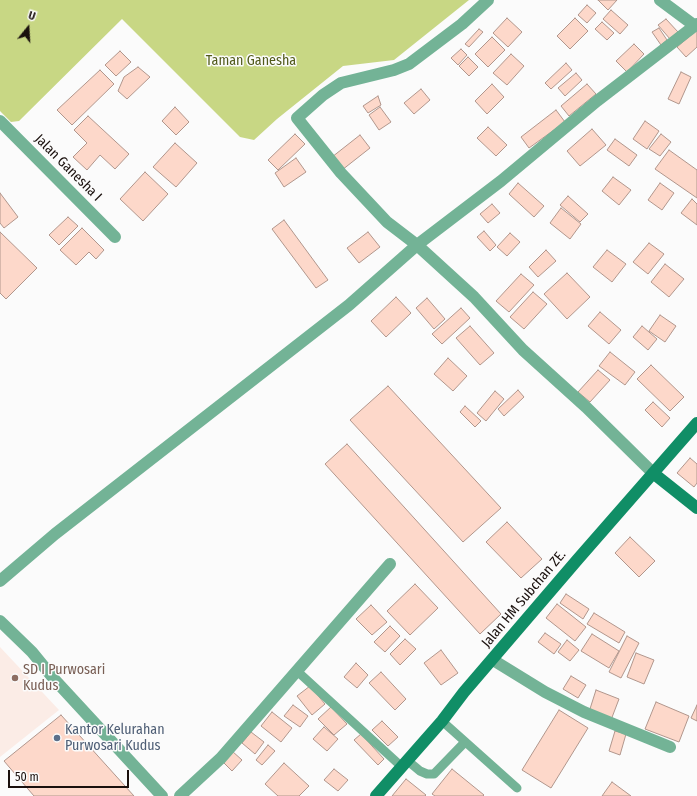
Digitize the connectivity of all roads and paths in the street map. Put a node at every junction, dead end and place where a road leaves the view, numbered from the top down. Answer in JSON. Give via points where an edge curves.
{"nodes":[{"id":1,"x":488,"y":0,"type":"edge"},
{"id":2,"x":660,"y":0,"type":"edge"},
{"id":3,"x":696,"y":25,"type":"edge"},
{"id":4,"x":0,"y":121,"type":"edge"},
{"id":5,"x":115,"y":237,"type":"dead end"},
{"id":6,"x":417,"y":245,"type":"junction"},
{"id":7,"x":697,"y":424,"type":"edge"},
{"id":8,"x":653,"y":473,"type":"junction"},
{"id":9,"x":697,"y":508,"type":"edge"},
{"id":10,"x":390,"y":564,"type":"dead end"},
{"id":11,"x":0,"y":581,"type":"edge"},
{"id":12,"x":0,"y":621,"type":"edge"},
{"id":13,"x":493,"y":660,"type":"junction"},
{"id":14,"x":297,"y":671,"type":"junction"},
{"id":15,"x":442,"y":721,"type":"junction"},
{"id":16,"x":465,"y":742,"type":"junction"},
{"id":17,"x":670,"y":747,"type":"dead end"},
{"id":18,"x":405,"y":764,"type":"junction"},
{"id":19,"x":517,"y":788,"type":"dead end"},
{"id":20,"x":162,"y":796,"type":"edge"},
{"id":21,"x":180,"y":796,"type":"edge"},
{"id":22,"x":376,"y":796,"type":"edge"}],
"edges":[{"from":1,"to":6,"type":"street","via":[[462,24],[409,64],[341,83],[297,118],[355,189],[387,222]]},
{"from":2,"to":3,"type":"street"},
{"from":3,"to":6,"type":"street"},
{"from":4,"to":5,"type":"street","name":"Jalan Ganesha I"},
{"from":6,"to":8,"type":"street"},
{"from":6,"to":11,"type":"street","via":[[349,305],[56,534]]},
{"from":7,"to":8,"type":"main road","name":"Jalan HM Subchan ZE."},
{"from":8,"to":9,"type":"main road"},
{"from":8,"to":13,"type":"main road","name":"Jalan HM Subchan ZE."},
{"from":10,"to":14,"type":"street"},
{"from":12,"to":20,"type":"street","via":[[32,652]]},
{"from":13,"to":15,"type":"main road","name":"Jalan HM Subchan ZE."},
{"from":13,"to":17,"type":"street","via":[[584,712]]},
{"from":14,"to":18,"type":"lane"},
{"from":14,"to":21,"type":"street","via":[[221,758]]},
{"from":15,"to":16,"type":"lane"},
{"from":15,"to":18,"type":"main road","name":"Jalan HM Subchan ZE."},
{"from":16,"to":18,"type":"lane","via":[[434,774],[427,774]]},
{"from":16,"to":19,"type":"lane"},
{"from":18,"to":22,"type":"main road","name":"Jalan HM Subchan ZE."}]}
